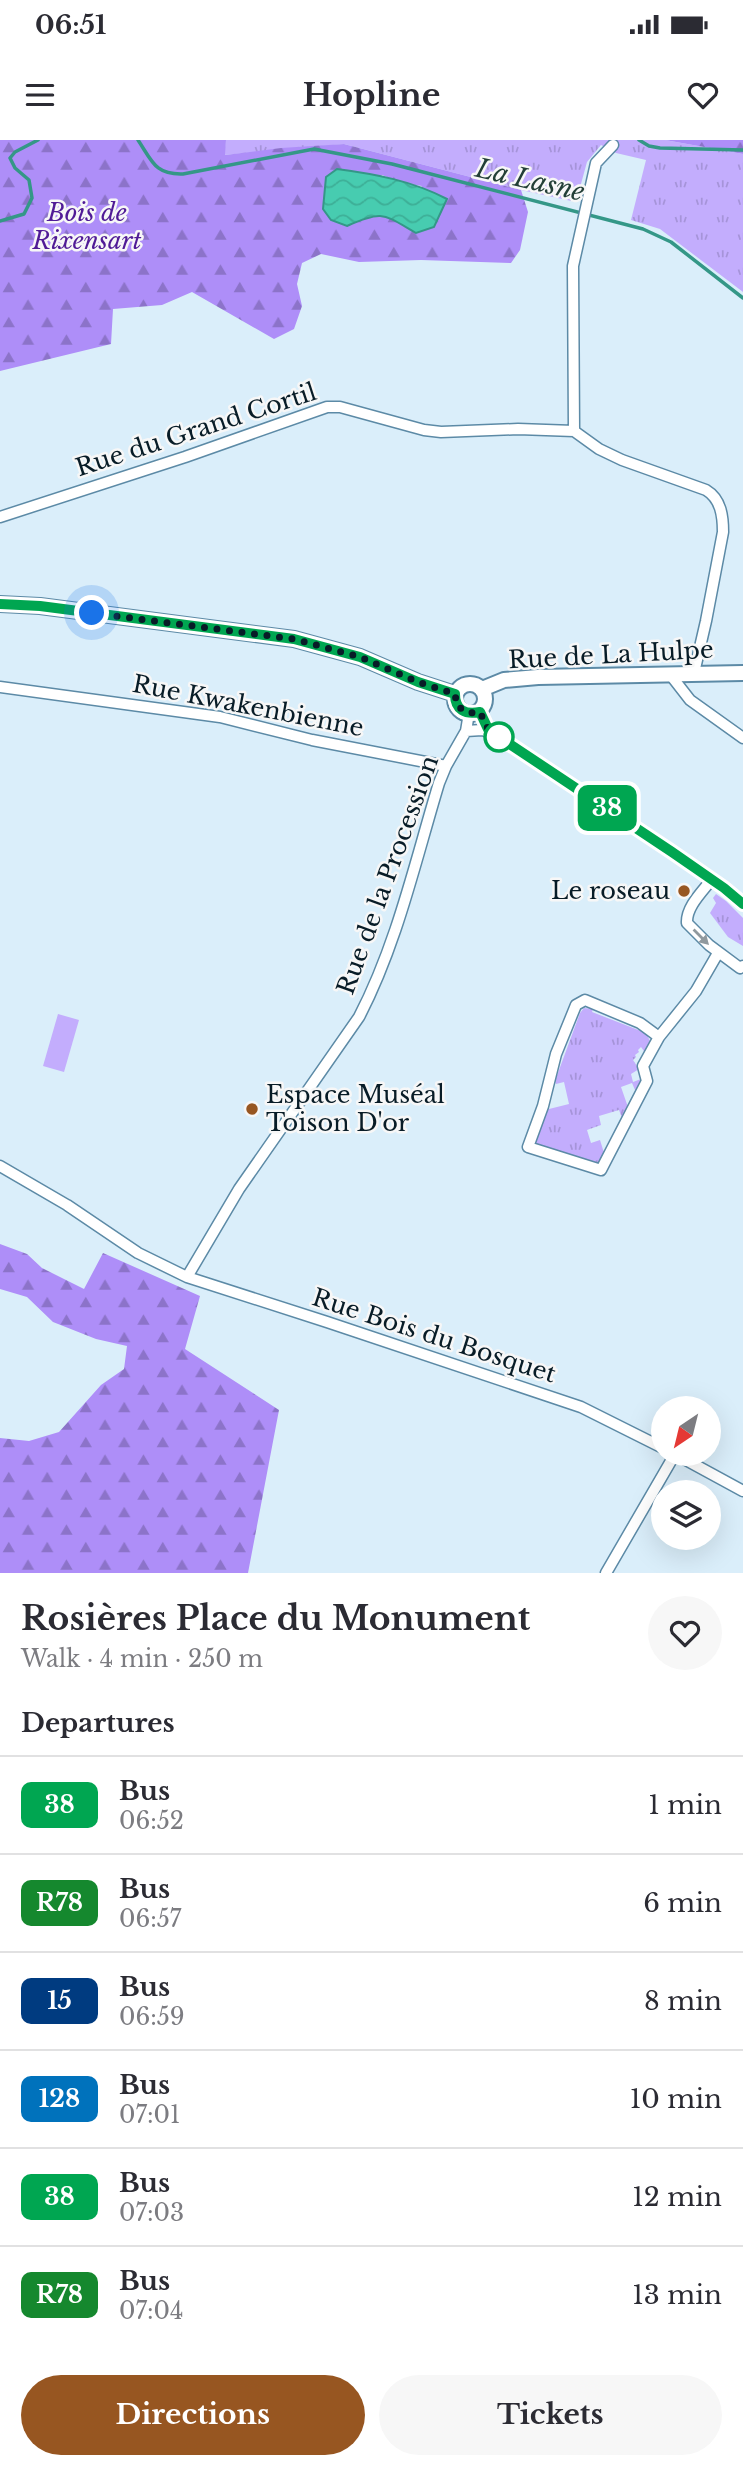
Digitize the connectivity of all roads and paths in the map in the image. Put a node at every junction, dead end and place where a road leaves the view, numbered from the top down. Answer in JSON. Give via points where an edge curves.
{"nodes":[{"id":1,"x":613,"y":145,"type":"dead end"},
{"id":2,"x":574,"y":431,"type":"junction"},
{"id":3,"x":0,"y":517,"type":"edge"},
{"id":4,"x":0,"y":604,"type":"edge"},
{"id":5,"x":669,"y":673,"type":"junction"},
{"id":6,"x":694,"y":673,"type":"junction"},
{"id":7,"x":743,"y":673,"type":"edge"},
{"id":8,"x":0,"y":687,"type":"edge"},
{"id":9,"x":482,"y":689,"type":"junction"},
{"id":10,"x":455,"y":694,"type":"junction"},
{"id":11,"x":474,"y":712,"type":"junction"},
{"id":12,"x":466,"y":731,"type":"junction"},
{"id":13,"x":493,"y":733,"type":"junction"},
{"id":14,"x":743,"y":738,"type":"edge"},
{"id":15,"x":446,"y":766,"type":"junction"},
{"id":16,"x":712,"y":879,"type":"junction"},
{"id":17,"x":743,"y":904,"type":"edge"},
{"id":18,"x":718,"y":953,"type":"junction"},
{"id":19,"x":743,"y":966,"type":"edge"},
{"id":20,"x":659,"y":1038,"type":"junction"},
{"id":21,"x":0,"y":1166,"type":"edge"},
{"id":22,"x":187,"y":1277,"type":"junction"},
{"id":23,"x":651,"y":1442,"type":"edge"},
{"id":24,"x":668,"y":1466,"type":"edge"},
{"id":25,"x":697,"y":1466,"type":"edge"},
{"id":26,"x":743,"y":1491,"type":"edge"},
{"id":27,"x":606,"y":1573,"type":"edge"}],
"edges":[{"from":1,"to":2,"type":"street","via":[[596,163],[573,266]]},
{"from":2,"to":3,"type":"street","name":"Rue du Grand Cortil","via":[[441,432],[327,407]]},
{"from":2,"to":6,"type":"street","via":[[622,460],[706,490],[719,504],[723,533]]},
{"from":4,"to":10,"type":"street","via":[[294,639],[360,657]]},
{"from":5,"to":6,"type":"street","name":"Rue de La Hulpe"},
{"from":5,"to":9,"type":"street","name":"Rue de La Hulpe","via":[[519,678]]},
{"from":5,"to":14,"type":"street","via":[[690,700]]},
{"from":6,"to":7,"type":"street","name":"Rue de La Hulpe"},
{"from":8,"to":15,"type":"street","name":"Rue Kwakenbienne","via":[[220,717]]},
{"from":9,"to":10,"type":"street","via":[[470,683]]},
{"from":9,"to":11,"type":"street","via":[[486,701]]},
{"from":10,"to":11,"type":"street","via":[[457,706]]},
{"from":11,"to":12,"type":"street","name":"Rue de la Procession"},
{"from":11,"to":13,"type":"street"},
{"from":12,"to":13,"type":"street"},
{"from":12,"to":15,"type":"street","name":"Rue de la Procession"},
{"from":13,"to":16,"type":"street"},
{"from":15,"to":22,"type":"street","name":"Rue de la Procession","via":[[373,989],[348,1034],[239,1189]]},
{"from":16,"to":17,"type":"street"},
{"from":16,"to":18,"type":"street","one_way":true,"via":[[686,916],[687,923]]},
{"from":18,"to":19,"type":"street"},
{"from":18,"to":20,"type":"street"},
{"from":20,"to":20,"type":"street","via":[[640,1023],[586,1000],[576,1005],[528,1147],[601,1170],[647,1081],[643,1066]]},
{"from":21,"to":22,"type":"street","name":"Rue Bois du Bosquet","via":[[138,1252]]},
{"from":22,"to":23,"type":"street","name":"Rue Bois du Bosquet","via":[[568,1402]]},
{"from":24,"to":27,"type":"street"},
{"from":25,"to":26,"type":"street"}]}
